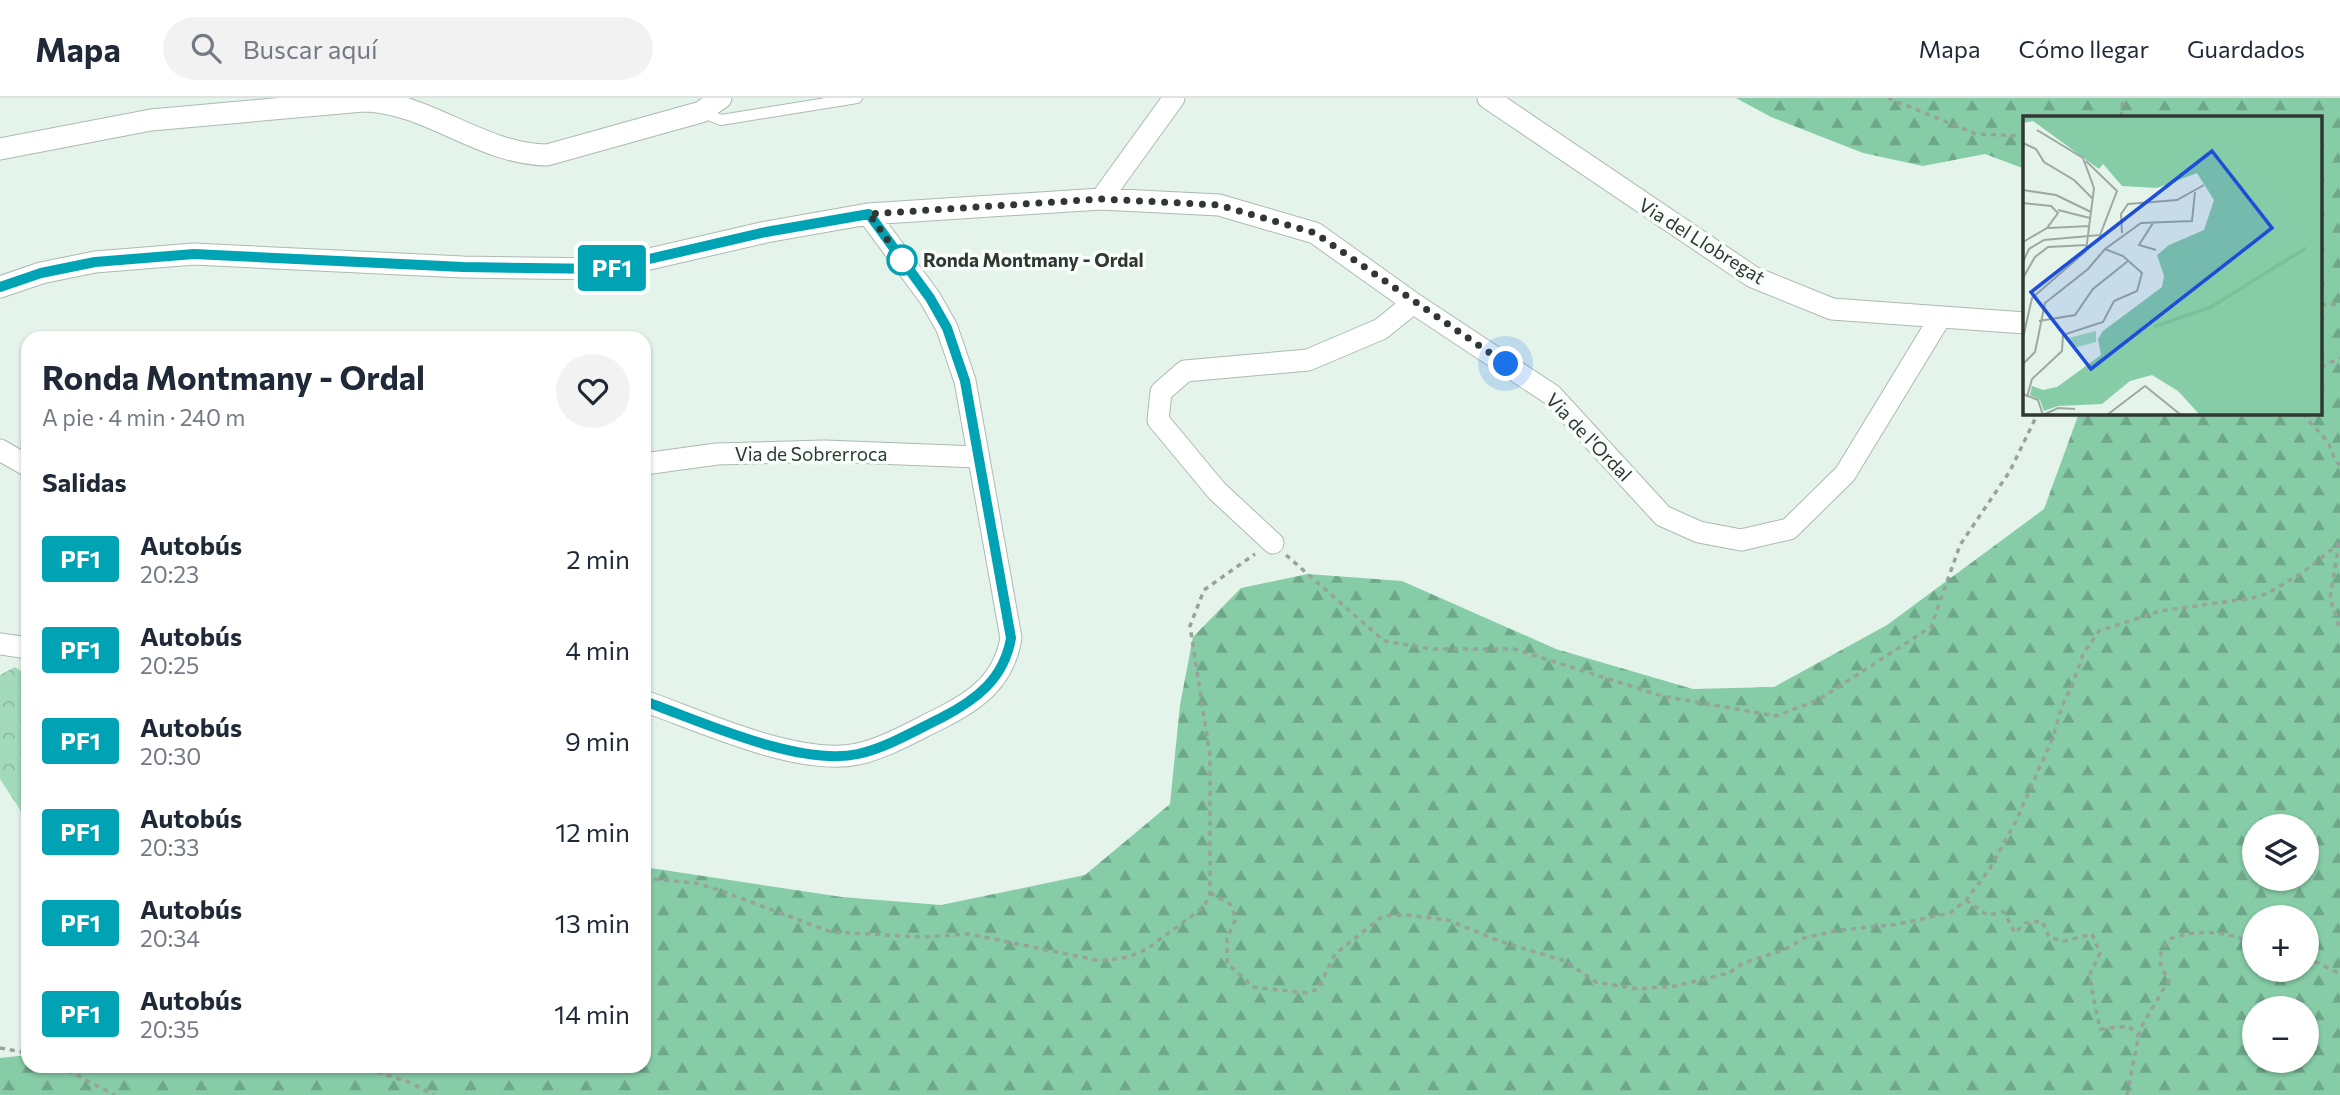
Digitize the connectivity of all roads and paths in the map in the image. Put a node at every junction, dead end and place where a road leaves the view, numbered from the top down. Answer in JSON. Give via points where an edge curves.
{"nodes":[{"id":1,"x":721,"y":98,"type":"edge"},
{"id":2,"x":857,"y":98,"type":"edge"},
{"id":3,"x":1174,"y":98,"type":"edge"},
{"id":4,"x":1488,"y":98,"type":"edge"},
{"id":5,"x":1888,"y":98,"type":"edge"},
{"id":6,"x":2123,"y":98,"type":"edge"},
{"id":7,"x":701,"y":112,"type":"junction"},
{"id":8,"x":2121,"y":116,"type":"edge"},
{"id":9,"x":2023,"y":136,"type":"edge"},
{"id":10,"x":0,"y":149,"type":"edge"},
{"id":11,"x":1101,"y":199,"type":"junction"},
{"id":12,"x":869,"y":214,"type":"junction"},
{"id":13,"x":0,"y":287,"type":"edge"},
{"id":14,"x":1413,"y":303,"type":"junction"},
{"id":15,"x":2340,"y":304,"type":"edge"},
{"id":16,"x":2322,"y":305,"type":"edge"},
{"id":17,"x":1940,"y":318,"type":"junction"},
{"id":18,"x":2023,"y":323,"type":"edge"},
{"id":19,"x":2340,"y":358,"type":"edge"},
{"id":20,"x":2322,"y":367,"type":"edge"},
{"id":21,"x":2037,"y":415,"type":"edge"},
{"id":22,"x":2304,"y":415,"type":"edge"},
{"id":23,"x":0,"y":450,"type":"edge"},
{"id":24,"x":978,"y":457,"type":"junction"},
{"id":25,"x":21,"y":462,"type":"edge"},
{"id":26,"x":651,"y":463,"type":"edge"},
{"id":27,"x":2340,"y":465,"type":"edge"},
{"id":28,"x":1273,"y":543,"type":"junction"},
{"id":29,"x":2339,"y":543,"type":"edge"},
{"id":30,"x":2340,"y":629,"type":"edge"},
{"id":31,"x":0,"y":644,"type":"edge"},
{"id":32,"x":21,"y":647,"type":"edge"},
{"id":33,"x":651,"y":704,"type":"edge"},
{"id":34,"x":651,"y":879,"type":"edge"},
{"id":35,"x":1210,"y":894,"type":"junction"},
{"id":36,"x":1966,"y":900,"type":"junction"},
{"id":37,"x":2242,"y":940,"type":"edge"},
{"id":38,"x":2319,"y":964,"type":"edge"},
{"id":39,"x":2340,"y":974,"type":"edge"},
{"id":40,"x":2139,"y":1037,"type":"junction"},
{"id":41,"x":0,"y":1048,"type":"edge"},
{"id":42,"x":21,"y":1052,"type":"edge"},
{"id":43,"x":73,"y":1073,"type":"edge"},
{"id":44,"x":380,"y":1073,"type":"edge"},
{"id":45,"x":115,"y":1095,"type":"edge"},
{"id":46,"x":434,"y":1095,"type":"edge"},
{"id":47,"x":2127,"y":1095,"type":"edge"}],
"edges":[{"from":1,"to":7,"type":"street"},
{"from":2,"to":7,"type":"lane","via":[[721,120]]},
{"from":3,"to":11,"type":"street"},
{"from":4,"to":17,"type":"street","name":"Via del Llobregat","via":[[1753,277],[1832,310]]},
{"from":5,"to":9,"type":"path","via":[[1976,134]]},
{"from":6,"to":8,"type":"path"},
{"from":7,"to":10,"type":"street","via":[[547,155],[522,155],[498,148],[402,107],[363,101],[151,120]]},
{"from":11,"to":12,"type":"street","name":"Via de l'Ordal"},
{"from":11,"to":14,"type":"street","name":"Via de l'Ordal","via":[[1219,205],[1315,233]]},
{"from":12,"to":13,"type":"street","name":"Via de l'Ordal","via":[[606,269],[194,254],[95,262]]},
{"from":12,"to":24,"type":"street","via":[[947,328],[965,381]]},
{"from":14,"to":17,"type":"street","name":"Via de l'Ordal","via":[[1552,395],[1663,516],[1699,532],[1741,540],[1788,529],[1845,474]]},
{"from":14,"to":28,"type":"street","via":[[1381,329],[1308,360],[1185,371],[1161,392],[1158,420],[1217,491]]},
{"from":15,"to":16,"type":"path"},
{"from":17,"to":18,"type":"street","name":"Via del Llobregat"},
{"from":19,"to":20,"type":"path"},
{"from":21,"to":28,"type":"path","via":[[2010,471],[1960,545],[1931,628],[1818,700],[1776,716],[1662,696],[1514,649],[1432,649],[1384,641]]},
{"from":22,"to":27,"type":"path"},
{"from":23,"to":25,"type":"street"},
{"from":24,"to":26,"type":"street","name":"Via de Sobrerroca","via":[[731,453]]},
{"from":24,"to":33,"type":"street","via":[[1011,638],[1002,667],[974,699],[884,746],[832,757],[738,735]]},
{"from":28,"to":35,"type":"path","via":[[1204,590],[1190,626],[1210,755]]},
{"from":29,"to":30,"type":"path","via":[[2330,598]]},
{"from":29,"to":36,"type":"path","via":[[2269,593],[2160,611],[2099,631],[2083,654],[2016,821]]},
{"from":31,"to":32,"type":"street"},
{"from":34,"to":35,"type":"path","via":[[719,890],[831,932],[924,937],[970,934],[1101,961],[1147,949],[1199,911]]},
{"from":35,"to":36,"type":"path","via":[[1230,904],[1236,918],[1227,939],[1227,963],[1253,987],[1307,993],[1318,989],[1335,954],[1383,916],[1448,920],[1565,961],[1597,982],[1638,989],[1711,978],[1804,939],[1950,913]]},
{"from":36,"to":40,"type":"path","via":[[1987,915],[2004,912],[2015,933],[2025,923],[2042,921],[2049,937],[2064,941],[2092,934],[2100,953],[2089,976],[2100,1029],[2129,1026]]},
{"from":37,"to":40,"type":"path","via":[[2194,931],[2170,939],[2158,958],[2167,986],[2155,1000]]},
{"from":38,"to":39,"type":"path"},
{"from":40,"to":47,"type":"path"},
{"from":41,"to":42,"type":"path"},
{"from":43,"to":45,"type":"path"},
{"from":44,"to":46,"type":"path"}]}
